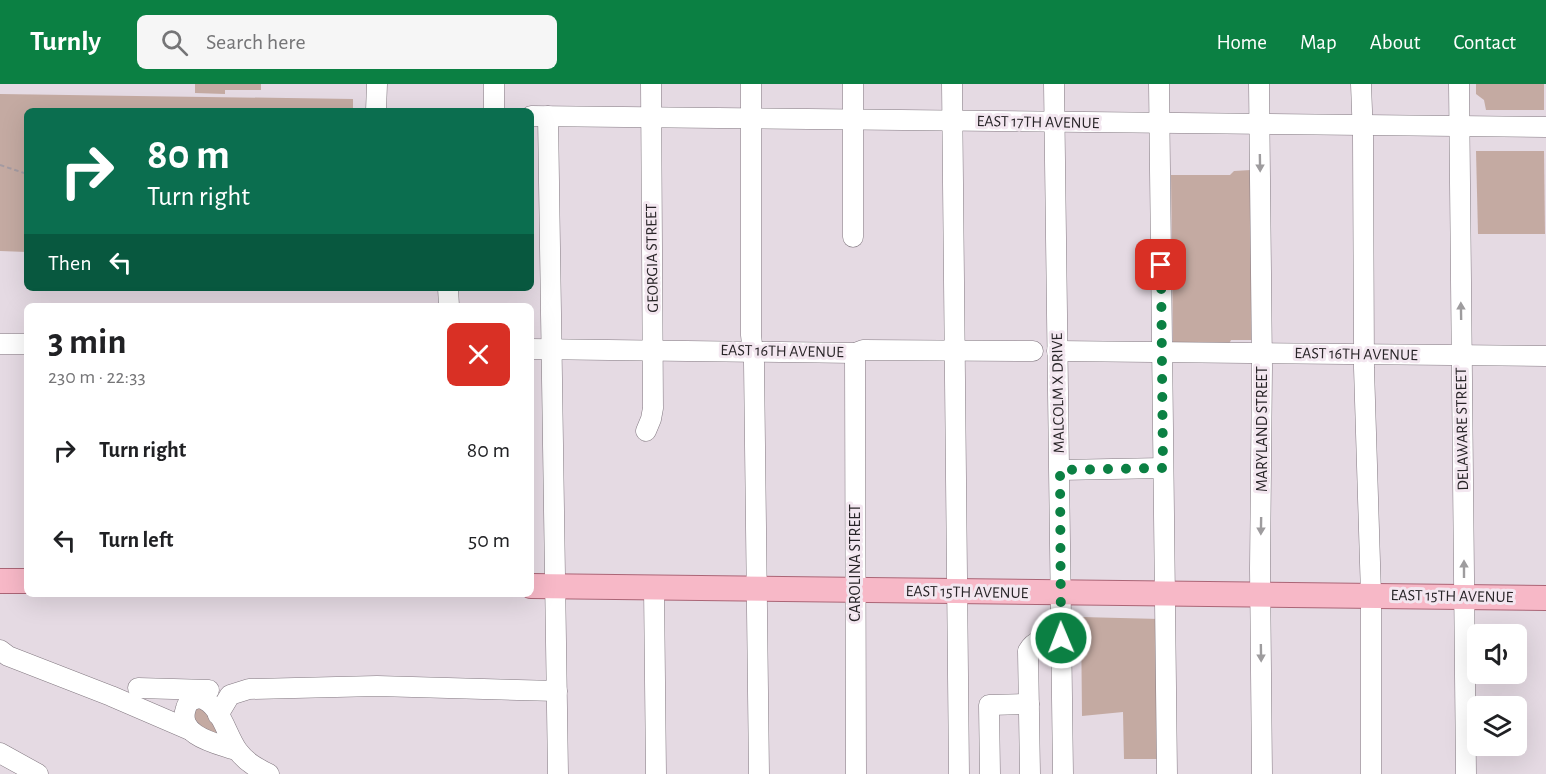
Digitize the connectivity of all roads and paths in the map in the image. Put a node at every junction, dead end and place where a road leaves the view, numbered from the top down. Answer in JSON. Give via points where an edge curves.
{"nodes":[{"id":1,"x":376,"y":84,"type":"edge"},
{"id":2,"x":494,"y":84,"type":"edge"},
{"id":3,"x":651,"y":84,"type":"edge"},
{"id":4,"x":751,"y":84,"type":"edge"},
{"id":5,"x":853,"y":84,"type":"edge"},
{"id":6,"x":952,"y":84,"type":"edge"},
{"id":7,"x":1054,"y":84,"type":"edge"},
{"id":8,"x":1159,"y":84,"type":"edge"},
{"id":9,"x":1259,"y":84,"type":"edge"},
{"id":10,"x":1361,"y":84,"type":"edge"},
{"id":11,"x":1459,"y":84,"type":"edge"},
{"id":12,"x":376,"y":108,"type":"edge"},
{"id":13,"x":494,"y":108,"type":"edge"},
{"id":14,"x":539,"y":116,"type":"edge"},
{"id":15,"x":651,"y":117,"type":"junction"},
{"id":16,"x":751,"y":118,"type":"junction"},
{"id":17,"x":854,"y":119,"type":"junction"},
{"id":18,"x":952,"y":121,"type":"junction"},
{"id":19,"x":1054,"y":122,"type":"junction"},
{"id":20,"x":1159,"y":123,"type":"junction"},
{"id":21,"x":1259,"y":124,"type":"junction"},
{"id":22,"x":1362,"y":125,"type":"junction"},
{"id":23,"x":1459,"y":126,"type":"junction"},
{"id":24,"x":1546,"y":128,"type":"edge"},
{"id":25,"x":0,"y":165,"type":"edge"},
{"id":26,"x":24,"y":173,"type":"edge"},
{"id":27,"x":853,"y":237,"type":"dead end"},
{"id":28,"x":0,"y":344,"type":"edge"},
{"id":29,"x":24,"y":344,"type":"edge"},
{"id":30,"x":534,"y":349,"type":"edge"},
{"id":31,"x":551,"y":349,"type":"junction"},
{"id":32,"x":653,"y":350,"type":"junction"},
{"id":33,"x":753,"y":351,"type":"junction"},
{"id":34,"x":955,"y":351,"type":"junction"},
{"id":35,"x":1033,"y":351,"type":"dead end"},
{"id":36,"x":1057,"y":351,"type":"junction"},
{"id":37,"x":1162,"y":352,"type":"junction"},
{"id":38,"x":855,"y":353,"type":"junction"},
{"id":39,"x":1262,"y":353,"type":"junction"},
{"id":40,"x":1363,"y":354,"type":"junction"},
{"id":41,"x":1461,"y":355,"type":"junction"},
{"id":42,"x":1546,"y":356,"type":"edge"},
{"id":43,"x":646,"y":431,"type":"dead end"},
{"id":44,"x":1163,"y":468,"type":"junction"},
{"id":45,"x":1060,"y":470,"type":"junction"},
{"id":46,"x":0,"y":580,"type":"edge"},
{"id":47,"x":24,"y":581,"type":"edge"},
{"id":48,"x":543,"y":587,"type":"edge"},
{"id":49,"x":654,"y":588,"type":"junction"},
{"id":50,"x":757,"y":589,"type":"junction"},
{"id":51,"x":856,"y":590,"type":"junction"},
{"id":52,"x":957,"y":591,"type":"junction"},
{"id":53,"x":1061,"y":593,"type":"junction"},
{"id":54,"x":1164,"y":594,"type":"junction"},
{"id":55,"x":1260,"y":595,"type":"junction"},
{"id":56,"x":1371,"y":595,"type":"junction"},
{"id":57,"x":1464,"y":597,"type":"junction"},
{"id":58,"x":1546,"y":598,"type":"edge"},
{"id":59,"x":1061,"y":638,"type":"junction"},
{"id":60,"x":0,"y":650,"type":"edge"},
{"id":61,"x":138,"y":688,"type":"dead end"},
{"id":62,"x":238,"y":691,"type":"junction"},
{"id":63,"x":557,"y":691,"type":"junction"},
{"id":64,"x":1029,"y":709,"type":"junction"},
{"id":65,"x":218,"y":714,"type":"junction"},
{"id":66,"x":1062,"y":714,"type":"junction"},
{"id":67,"x":190,"y":730,"type":"junction"},
{"id":68,"x":238,"y":751,"type":"junction"},
{"id":69,"x":0,"y":753,"type":"edge"},
{"id":70,"x":39,"y":774,"type":"edge"},
{"id":71,"x":269,"y":774,"type":"edge"},
{"id":72,"x":558,"y":774,"type":"edge"},
{"id":73,"x":656,"y":774,"type":"edge"},
{"id":74,"x":759,"y":774,"type":"edge"},
{"id":75,"x":856,"y":774,"type":"edge"},
{"id":76,"x":959,"y":774,"type":"edge"},
{"id":77,"x":990,"y":774,"type":"edge"},
{"id":78,"x":1030,"y":774,"type":"edge"},
{"id":79,"x":1063,"y":774,"type":"edge"},
{"id":80,"x":1167,"y":774,"type":"edge"},
{"id":81,"x":1262,"y":774,"type":"edge"},
{"id":82,"x":1371,"y":774,"type":"edge"},
{"id":83,"x":1466,"y":774,"type":"edge"}],
"edges":[{"from":1,"to":12,"type":"street"},
{"from":2,"to":13,"type":"street"},
{"from":3,"to":15,"type":"street","name":"GEORGIA STREET"},
{"from":4,"to":16,"type":"street"},
{"from":5,"to":17,"type":"street"},
{"from":6,"to":18,"type":"street"},
{"from":7,"to":19,"type":"street","name":"MALCOLM X DRIVE"},
{"from":8,"to":20,"type":"street"},
{"from":9,"to":21,"type":"street","name":"MARYLAND STREET"},
{"from":10,"to":22,"type":"street"},
{"from":11,"to":23,"type":"street","name":"DELAWARE STREET"},
{"from":14,"to":15,"type":"street","name":"EAST 17TH AVENUE"},
{"from":14,"to":31,"type":"street"},
{"from":15,"to":16,"type":"street","name":"EAST 17TH AVENUE"},
{"from":15,"to":32,"type":"street","name":"GEORGIA STREET"},
{"from":16,"to":17,"type":"street","name":"EAST 17TH AVENUE"},
{"from":16,"to":33,"type":"street"},
{"from":17,"to":18,"type":"street","name":"EAST 17TH AVENUE"},
{"from":17,"to":27,"type":"street"},
{"from":18,"to":19,"type":"street","name":"EAST 17TH AVENUE"},
{"from":18,"to":34,"type":"street"},
{"from":19,"to":20,"type":"street","name":"EAST 17TH AVENUE"},
{"from":19,"to":36,"type":"street","name":"MALCOLM X DRIVE"},
{"from":20,"to":21,"type":"street","name":"EAST 17TH AVENUE"},
{"from":20,"to":37,"type":"street"},
{"from":21,"to":22,"type":"street","name":"EAST 17TH AVENUE"},
{"from":21,"to":39,"type":"street","name":"MARYLAND STREET","one_way":true},
{"from":22,"to":23,"type":"street","name":"EAST 17TH AVENUE"},
{"from":22,"to":40,"type":"street"},
{"from":23,"to":24,"type":"street","name":"EAST 17TH AVENUE"},
{"from":41,"to":23,"type":"street","name":"DELAWARE STREET","one_way":true},
{"from":25,"to":26,"type":"path"},
{"from":28,"to":29,"type":"street"},
{"from":30,"to":31,"type":"street","name":"EAST 16TH AVENUE"},
{"from":31,"to":32,"type":"street","name":"EAST 16TH AVENUE"},
{"from":31,"to":48,"type":"street"},
{"from":32,"to":33,"type":"street","name":"EAST 16TH AVENUE"},
{"from":32,"to":43,"type":"street","name":"GEORGIA STREET","via":[[653,411]]},
{"from":33,"to":38,"type":"street","name":"EAST 16TH AVENUE"},
{"from":33,"to":50,"type":"street"},
{"from":34,"to":35,"type":"street","name":"EAST 16TH AVENUE"},
{"from":34,"to":38,"type":"street","name":"EAST 16TH AVENUE"},
{"from":34,"to":52,"type":"street"},
{"from":36,"to":37,"type":"street","name":"EAST 16TH AVENUE"},
{"from":36,"to":45,"type":"street","name":"MALCOLM X DRIVE"},
{"from":37,"to":39,"type":"street","name":"EAST 16TH AVENUE"},
{"from":37,"to":44,"type":"street"},
{"from":38,"to":51,"type":"street","name":"CAROLINA STREET"},
{"from":39,"to":40,"type":"street","name":"EAST 16TH AVENUE"},
{"from":39,"to":55,"type":"street","name":"MARYLAND STREET","one_way":true},
{"from":40,"to":41,"type":"street","name":"EAST 16TH AVENUE"},
{"from":40,"to":56,"type":"street"},
{"from":41,"to":42,"type":"street","name":"EAST 16TH AVENUE"},
{"from":57,"to":41,"type":"street","name":"DELAWARE STREET","one_way":true},
{"from":44,"to":45,"type":"street"},
{"from":44,"to":54,"type":"street"},
{"from":45,"to":53,"type":"street","name":"MALCOLM X DRIVE"},
{"from":46,"to":47,"type":"main road"},
{"from":48,"to":49,"type":"main road","name":"EAST 15TH AVENUE"},
{"from":48,"to":63,"type":"street"},
{"from":49,"to":50,"type":"main road","name":"EAST 15TH AVENUE"},
{"from":49,"to":73,"type":"street"},
{"from":50,"to":51,"type":"main road","name":"EAST 15TH AVENUE"},
{"from":50,"to":74,"type":"street"},
{"from":51,"to":52,"type":"main road","name":"EAST 15TH AVENUE"},
{"from":51,"to":75,"type":"street","name":"CAROLINA STREET"},
{"from":52,"to":53,"type":"main road","name":"EAST 15TH AVENUE"},
{"from":52,"to":76,"type":"street"},
{"from":53,"to":54,"type":"main road","name":"EAST 15TH AVENUE"},
{"from":53,"to":59,"type":"street","name":"MALCOLM X DRIVE"},
{"from":54,"to":55,"type":"main road","name":"EAST 15TH AVENUE"},
{"from":54,"to":80,"type":"street"},
{"from":55,"to":56,"type":"main road","name":"EAST 15TH AVENUE"},
{"from":55,"to":81,"type":"street","name":"MARYLAND STREET","one_way":true},
{"from":56,"to":57,"type":"main road","name":"EAST 15TH AVENUE"},
{"from":56,"to":82,"type":"street"},
{"from":57,"to":58,"type":"main road","name":"EAST 15TH AVENUE"},
{"from":57,"to":83,"type":"street","name":"DELAWARE STREET"},
{"from":59,"to":64,"type":"street","via":[[1039,640],[1029,648]]},
{"from":59,"to":66,"type":"street","name":"MALCOLM X DRIVE"},
{"from":60,"to":67,"type":"street"},
{"from":61,"to":62,"type":"street"},
{"from":62,"to":63,"type":"street","via":[[387,686]]},
{"from":62,"to":65,"type":"street","via":[[230,695]]},
{"from":63,"to":72,"type":"street"},
{"from":64,"to":66,"type":"street"},
{"from":64,"to":77,"type":"street","via":[[989,705]]},
{"from":64,"to":78,"type":"street"},
{"from":65,"to":67,"type":"street","via":[[206,699],[194,699],[185,712]]},
{"from":65,"to":68,"type":"street"},
{"from":66,"to":79,"type":"street","name":"MALCOLM X DRIVE"},
{"from":67,"to":68,"type":"street"},
{"from":68,"to":71,"type":"street"},
{"from":69,"to":70,"type":"street"}]}
